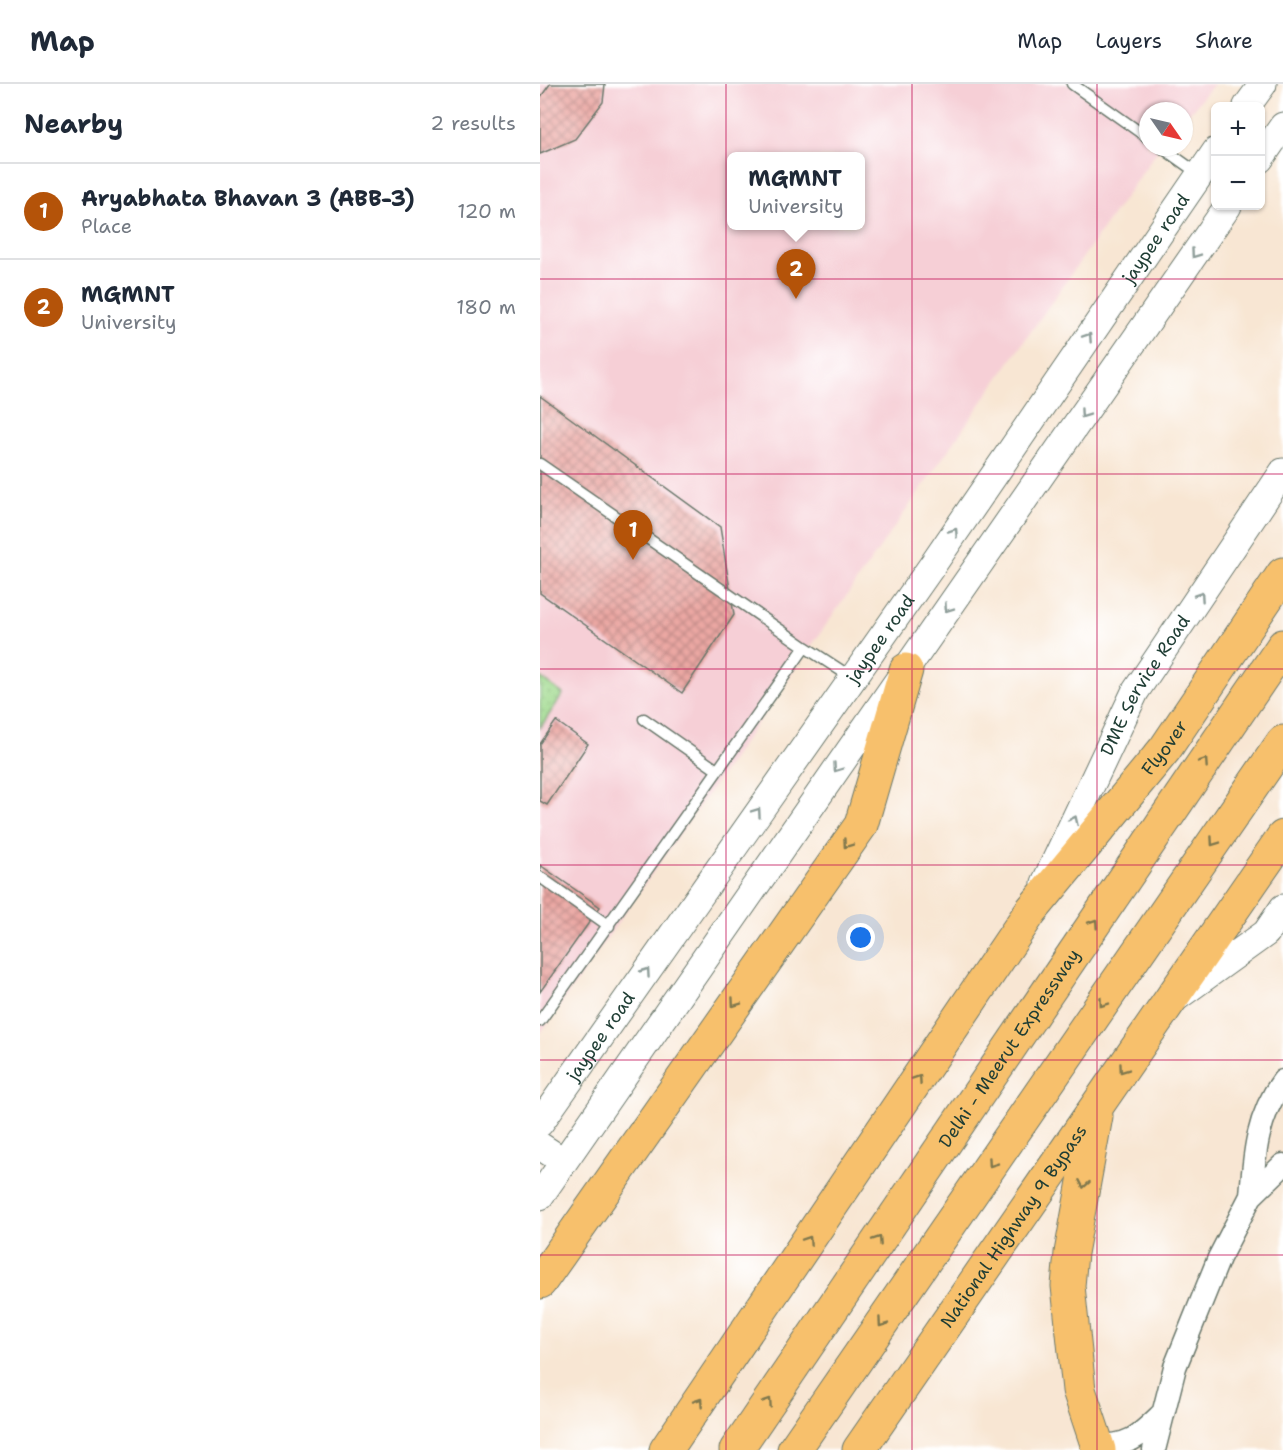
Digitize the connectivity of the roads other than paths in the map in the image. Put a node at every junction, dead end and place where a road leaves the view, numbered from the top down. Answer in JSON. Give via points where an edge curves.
{"nodes":[{"id":1,"x":1072,"y":84,"type":"edge"},
{"id":2,"x":1263,"y":84,"type":"edge"},
{"id":3,"x":1250,"y":102,"type":"edge"},
{"id":4,"x":1283,"y":126,"type":"edge"},
{"id":5,"x":1139,"y":132,"type":"edge"},
{"id":6,"x":1174,"y":156,"type":"edge"},
{"id":7,"x":1212,"y":156,"type":"edge"},
{"id":8,"x":1262,"y":156,"type":"edge"},
{"id":9,"x":1199,"y":174,"type":"junction"},
{"id":10,"x":1225,"y":210,"type":"edge"},
{"id":11,"x":540,"y":464,"type":"edge"},
{"id":12,"x":1283,"y":472,"type":"edge"},
{"id":13,"x":934,"y":563,"type":"junction"},
{"id":14,"x":1283,"y":574,"type":"edge"},
{"id":15,"x":966,"y":584,"type":"junction"},
{"id":16,"x":1283,"y":646,"type":"edge"},
{"id":17,"x":805,"y":647,"type":"junction"},
{"id":18,"x":906,"y":670,"type":"junction"},
{"id":19,"x":851,"y":677,"type":"junction"},
{"id":20,"x":644,"y":719,"type":"dead end"},
{"id":21,"x":1283,"y":742,"type":"edge"},
{"id":22,"x":717,"y":770,"type":"junction"},
{"id":23,"x":1283,"y":837,"type":"edge"},
{"id":24,"x":540,"y":877,"type":"edge"},
{"id":25,"x":1283,"y":908,"type":"edge"},
{"id":26,"x":1031,"y":911,"type":"junction"},
{"id":27,"x":609,"y":926,"type":"junction"},
{"id":28,"x":1169,"y":1003,"type":"junction"},
{"id":29,"x":540,"y":1021,"type":"edge"},
{"id":30,"x":1283,"y":1081,"type":"edge"},
{"id":31,"x":1098,"y":1106,"type":"junction"},
{"id":32,"x":542,"y":1117,"type":"edge"},
{"id":33,"x":540,"y":1146,"type":"edge"},
{"id":34,"x":563,"y":1161,"type":"junction"},
{"id":35,"x":1283,"y":1165,"type":"edge"},
{"id":36,"x":540,"y":1196,"type":"edge"},
{"id":37,"x":1251,"y":1196,"type":"junction"},
{"id":38,"x":540,"y":1282,"type":"edge"},
{"id":39,"x":1161,"y":1415,"type":"junction"},
{"id":40,"x":1098,"y":1448,"type":"edge"},
{"id":41,"x":666,"y":1450,"type":"edge"},
{"id":42,"x":736,"y":1450,"type":"edge"},
{"id":43,"x":794,"y":1450,"type":"edge"},
{"id":44,"x":859,"y":1450,"type":"edge"},
{"id":45,"x":1154,"y":1450,"type":"edge"}],
"edges":[{"from":1,"to":5,"type":"lane"},
{"from":2,"to":3,"type":"street"},
{"from":4,"to":8,"type":"street"},
{"from":6,"to":9,"type":"lane"},
{"from":7,"to":9,"type":"street","name":"jaypee road"},
{"from":13,"to":9,"type":"street","name":"jaypee road","one_way":true},
{"from":10,"to":15,"type":"street","one_way":true},
{"from":11,"to":17,"type":"lane"},
{"from":26,"to":12,"type":"street","name":"DME Service Road","one_way":true,"via":[[1135,692]]},
{"from":13,"to":15,"type":"street"},
{"from":13,"to":19,"type":"street","name":"jaypee road"},
{"from":14,"to":26,"type":"highway","name":"Flyover","via":[[1165,749]]},
{"from":15,"to":18,"type":"street","one_way":true},
{"from":42,"to":16,"type":"highway","name":"Delhi - Meerut Expressway","one_way":true},
{"from":17,"to":19,"type":"lane"},
{"from":17,"to":22,"type":"lane"},
{"from":18,"to":34,"type":"street","one_way":true},
{"from":18,"to":38,"type":"highway","one_way":true,"via":[[861,825]]},
{"from":32,"to":19,"type":"street","name":"jaypee road","one_way":true},
{"from":20,"to":22,"type":"lane"},
{"from":21,"to":43,"type":"highway","one_way":true},
{"from":22,"to":27,"type":"lane"},
{"from":23,"to":28,"type":"highway","name":"National Highway 9 Bypass"},
{"from":24,"to":27,"type":"lane"},
{"from":25,"to":28,"type":"street","via":[[1266,933]]},
{"from":41,"to":26,"type":"highway","name":"Flyover","one_way":true},
{"from":27,"to":29,"type":"lane"},
{"from":28,"to":31,"type":"highway","name":"National Highway 9 Bypass","one_way":true},
{"from":30,"to":37,"type":"street","via":[[1262,1120],[1254,1150]]},
{"from":31,"to":40,"type":"highway","one_way":true,"via":[[1068,1286],[1079,1390]]},
{"from":31,"to":44,"type":"highway","name":"National Highway 9 Bypass"},
{"from":33,"to":34,"type":"street"},
{"from":34,"to":36,"type":"street"},
{"from":35,"to":37,"type":"street"},
{"from":37,"to":39,"type":"street","via":[[1194,1315]]},
{"from":39,"to":40,"type":"street","via":[[1126,1444]]},
{"from":39,"to":45,"type":"street"}]}
